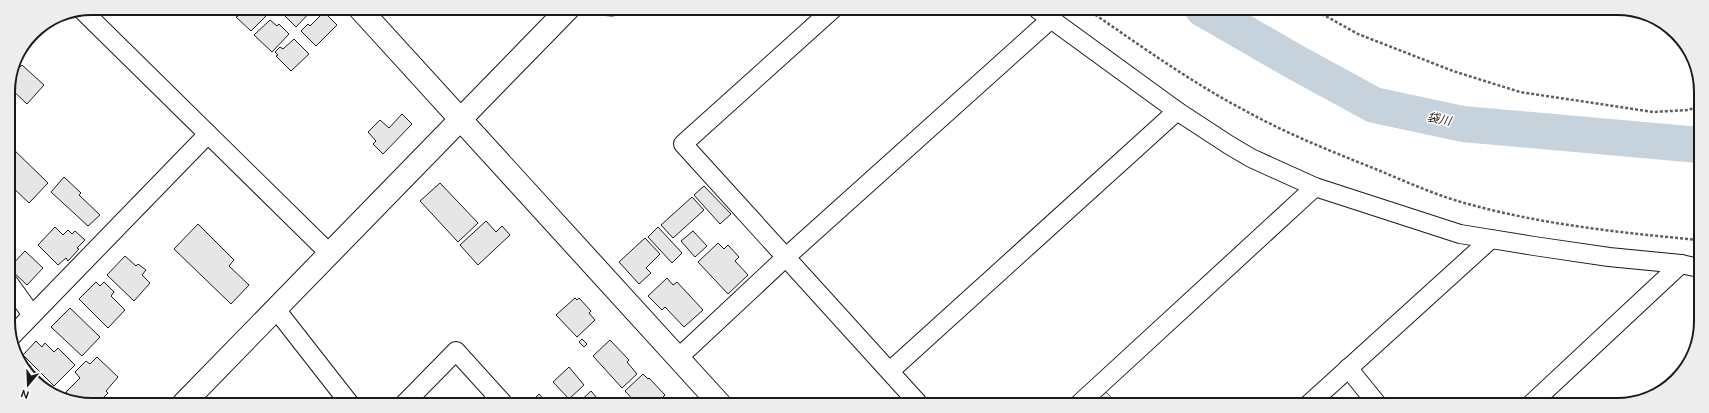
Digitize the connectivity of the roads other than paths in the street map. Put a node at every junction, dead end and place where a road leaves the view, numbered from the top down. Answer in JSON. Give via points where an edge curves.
{"nodes":[{"id":1,"x":88,"y":15,"type":"edge"},
{"id":2,"x":365,"y":15,"type":"edge"},
{"id":3,"x":561,"y":15,"type":"edge"},
{"id":4,"x":826,"y":15,"type":"edge"},
{"id":5,"x":1043,"y":15,"type":"edge"},
{"id":6,"x":1045,"y":15,"type":"edge"},
{"id":7,"x":1177,"y":111,"type":"junction"},
{"id":8,"x":460,"y":120,"type":"junction"},
{"id":9,"x":208,"y":134,"type":"junction"},
{"id":10,"x":1315,"y":188,"type":"junction"},
{"id":11,"x":1491,"y":239,"type":"junction"},
{"id":12,"x":330,"y":254,"type":"junction"},
{"id":13,"x":786,"y":257,"type":"junction"},
{"id":14,"x":1681,"y":264,"type":"junction"},
{"id":15,"x":1694,"y":267,"type":"edge"},
{"id":16,"x":15,"y":291,"type":"edge"},
{"id":17,"x":275,"y":308,"type":"junction"},
{"id":18,"x":32,"y":315,"type":"junction"},
{"id":19,"x":16,"y":332,"type":"edge"},
{"id":20,"x":678,"y":358,"type":"junction"},
{"id":21,"x":1348,"y":368,"type":"junction"},
{"id":22,"x":890,"y":372,"type":"junction"},
{"id":23,"x":189,"y":398,"type":"edge"},
{"id":24,"x":345,"y":398,"type":"edge"},
{"id":25,"x":410,"y":398,"type":"edge"},
{"id":26,"x":499,"y":398,"type":"edge"},
{"id":27,"x":715,"y":398,"type":"edge"},
{"id":28,"x":914,"y":398,"type":"edge"},
{"id":29,"x":1086,"y":398,"type":"edge"},
{"id":30,"x":1315,"y":398,"type":"edge"},
{"id":31,"x":1372,"y":398,"type":"edge"},
{"id":32,"x":1537,"y":398,"type":"edge"}],
"edges":[{"from":1,"to":9,"type":"street"},
{"from":2,"to":8,"type":"street"},
{"from":3,"to":8,"type":"street"},
{"from":4,"to":13,"type":"street","via":[[683,144]]},
{"from":5,"to":13,"type":"street"},
{"from":6,"to":7,"type":"street"},
{"from":7,"to":10,"type":"street","via":[[1251,158]]},
{"from":7,"to":22,"type":"street"},
{"from":8,"to":12,"type":"street"},
{"from":8,"to":20,"type":"street"},
{"from":9,"to":12,"type":"street"},
{"from":9,"to":18,"type":"street"},
{"from":10,"to":11,"type":"street","via":[[1460,234]]},
{"from":10,"to":29,"type":"street"},
{"from":11,"to":14,"type":"street","via":[[1609,257]]},
{"from":11,"to":21,"type":"street"},
{"from":12,"to":17,"type":"street"},
{"from":13,"to":20,"type":"street"},
{"from":13,"to":22,"type":"street"},
{"from":14,"to":15,"type":"street"},
{"from":14,"to":32,"type":"street"},
{"from":16,"to":18,"type":"street"},
{"from":17,"to":23,"type":"street"},
{"from":17,"to":24,"type":"street"},
{"from":18,"to":19,"type":"street"},
{"from":20,"to":27,"type":"street"},
{"from":21,"to":30,"type":"street"},
{"from":21,"to":31,"type":"street"},
{"from":22,"to":28,"type":"street"},
{"from":25,"to":26,"type":"street","via":[[456,351]]}]}
